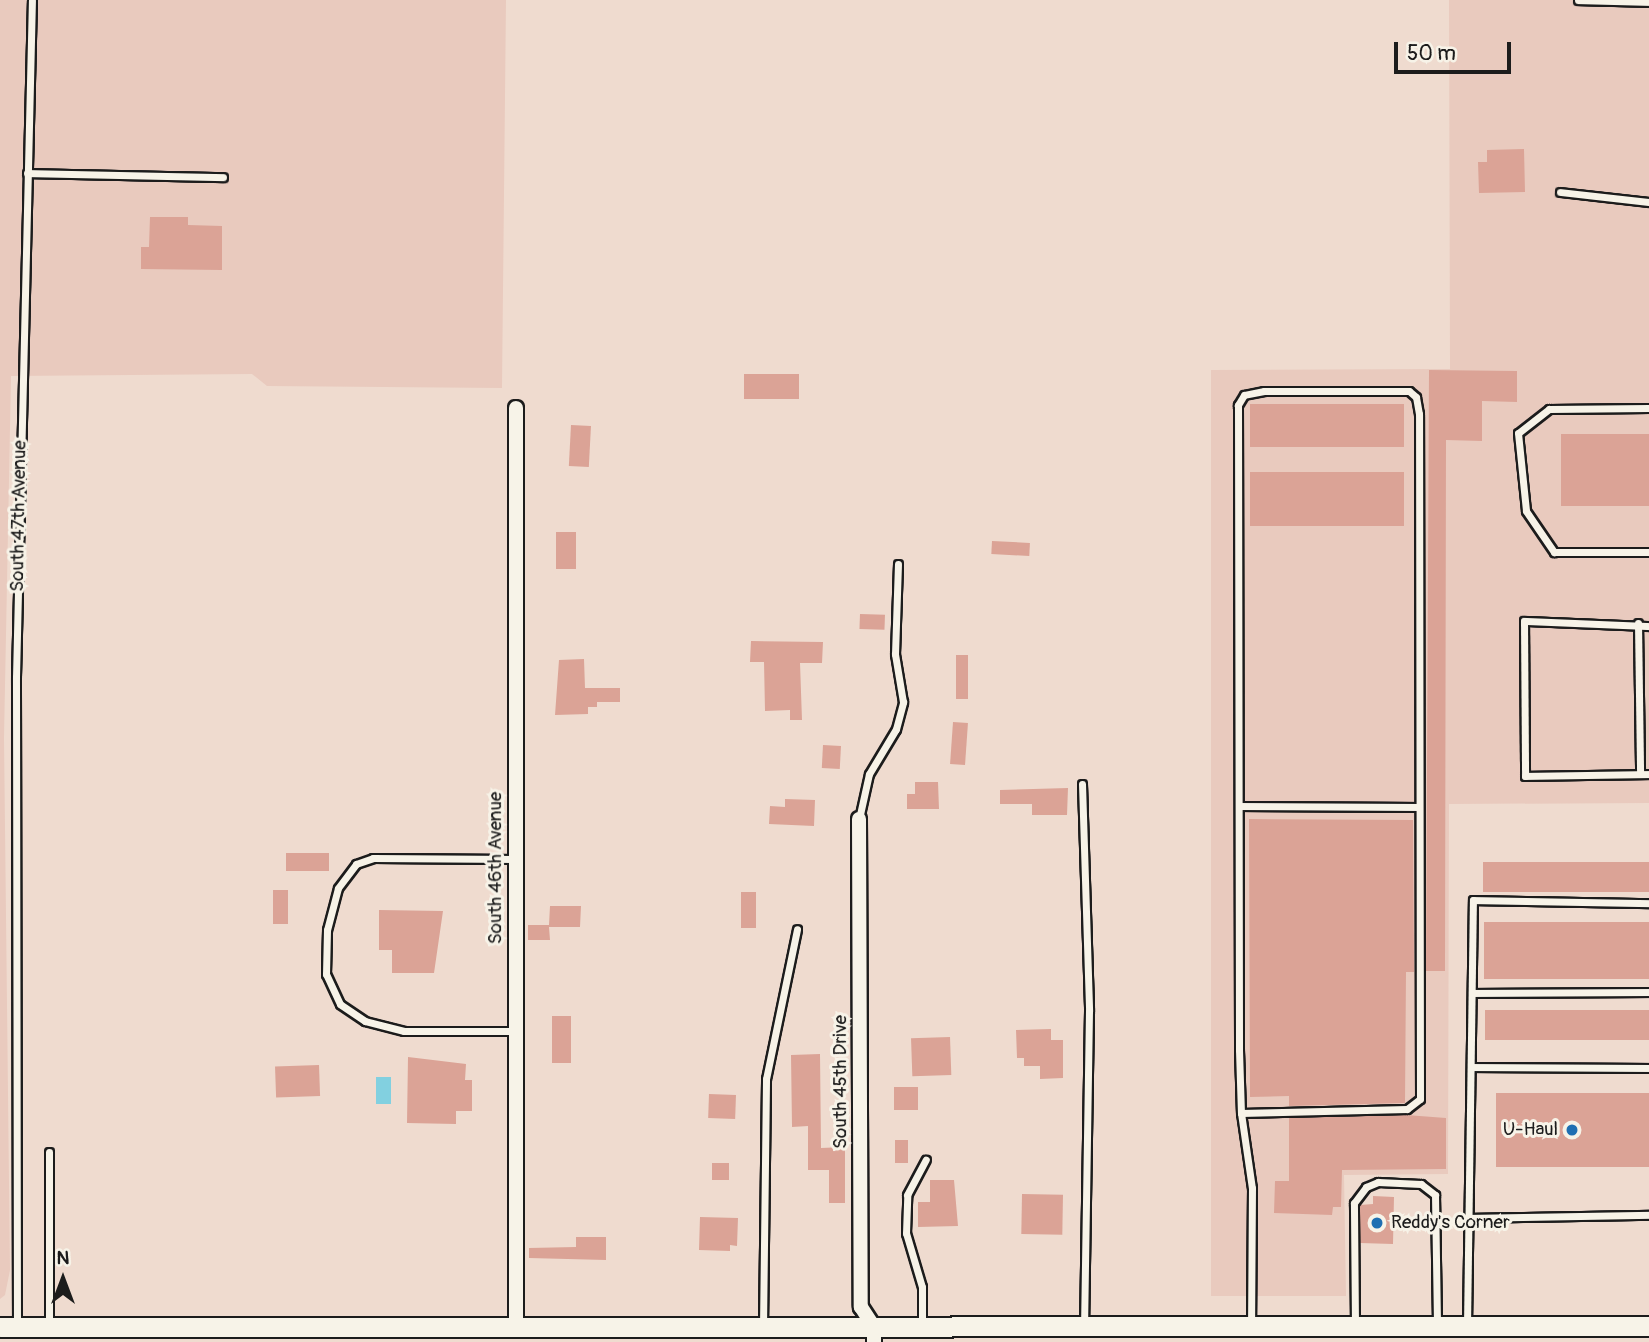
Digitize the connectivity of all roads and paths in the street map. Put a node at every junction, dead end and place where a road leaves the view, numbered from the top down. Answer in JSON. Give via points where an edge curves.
{"nodes":[{"id":1,"x":33,"y":0,"type":"edge"},
{"id":2,"x":1578,"y":0,"type":"edge"},
{"id":3,"x":1649,"y":2,"type":"edge"},
{"id":4,"x":27,"y":173,"type":"junction"},
{"id":5,"x":223,"y":177,"type":"dead end"},
{"id":6,"x":1560,"y":192,"type":"dead end"},
{"id":7,"x":1649,"y":202,"type":"edge"},
{"id":8,"x":516,"y":408,"type":"dead end"},
{"id":9,"x":1649,"y":408,"type":"edge"},
{"id":10,"x":1649,"y":552,"type":"edge"},
{"id":11,"x":898,"y":564,"type":"dead end"},
{"id":12,"x":1638,"y":623,"type":"junction"},
{"id":13,"x":1649,"y":626,"type":"edge"},
{"id":14,"x":1645,"y":774,"type":"edge"},
{"id":15,"x":1083,"y":784,"type":"dead end"},
{"id":16,"x":1241,"y":806,"type":"junction"},
{"id":17,"x":1417,"y":807,"type":"junction"},
{"id":18,"x":859,"y":819,"type":"joint"},
{"id":19,"x":515,"y":859,"type":"junction"},
{"id":20,"x":1649,"y":903,"type":"edge"},
{"id":21,"x":797,"y":929,"type":"dead end"},
{"id":22,"x":1649,"y":992,"type":"edge"},
{"id":23,"x":1472,"y":993,"type":"junction"},
{"id":24,"x":515,"y":1031,"type":"junction"},
{"id":25,"x":1471,"y":1067,"type":"junction"},
{"id":26,"x":1649,"y":1068,"type":"edge"},
{"id":27,"x":1241,"y":1113,"type":"junction"},
{"id":28,"x":50,"y":1152,"type":"dead end"},
{"id":29,"x":926,"y":1160,"type":"dead end"},
{"id":30,"x":1649,"y":1215,"type":"edge"},
{"id":31,"x":1469,"y":1218,"type":"junction"},
{"id":32,"x":1084,"y":1326,"type":"junction"},
{"id":33,"x":1251,"y":1326,"type":"junction"},
{"id":34,"x":1355,"y":1326,"type":"junction"},
{"id":35,"x":1437,"y":1326,"type":"junction"},
{"id":36,"x":1467,"y":1326,"type":"junction"},
{"id":37,"x":1649,"y":1326,"type":"edge"},
{"id":38,"x":8,"y":1327,"type":"edge"},
{"id":39,"x":763,"y":1327,"type":"junction"},
{"id":40,"x":922,"y":1327,"type":"junction"},
{"id":41,"x":516,"y":1328,"type":"junction"},
{"id":42,"x":1406,"y":1334,"type":"edge"},
{"id":43,"x":49,"y":1335,"type":"edge"},
{"id":44,"x":874,"y":1335,"type":"edge"}],
"edges":[{"from":1,"to":4,"type":"lane","name":"South 47th Avenue"},
{"from":2,"to":3,"type":"lane"},
{"from":4,"to":5,"type":"lane"},
{"from":4,"to":38,"type":"lane","name":"South 47th Avenue"},
{"from":6,"to":7,"type":"lane"},
{"from":8,"to":19,"type":"street","name":"South 46th Avenue"},
{"from":9,"to":10,"type":"lane","via":[[1549,409],[1518,433],[1526,511],[1554,552]]},
{"from":11,"to":18,"type":"lane","via":[[895,654],[903,702],[896,729],[869,774]]},
{"from":12,"to":13,"type":"lane"},
{"from":12,"to":14,"type":"lane"},
{"from":12,"to":14,"type":"lane","via":[[1524,621],[1525,776]]},
{"from":15,"to":32,"type":"lane","via":[[1089,1011]]},
{"from":16,"to":17,"type":"lane"},
{"from":16,"to":17,"type":"lane","via":[[1238,405],[1244,395],[1290,391],[1409,391],[1416,397]]},
{"from":16,"to":27,"type":"lane"},
{"from":17,"to":27,"type":"lane","via":[[1417,1105],[1407,1109]]},
{"from":18,"to":44,"type":"street","name":"South 45th Drive","via":[[861,1307]]},
{"from":19,"to":24,"type":"street","name":"South 46th Avenue"},
{"from":19,"to":24,"type":"lane","via":[[373,858],[356,864],[338,888],[327,930],[326,974],[340,1004],[365,1021],[404,1031]]},
{"from":20,"to":23,"type":"lane","via":[[1474,901]]},
{"from":21,"to":39,"type":"lane","via":[[766,1079]]},
{"from":22,"to":23,"type":"lane"},
{"from":23,"to":25,"type":"lane"},
{"from":24,"to":41,"type":"street","name":"South 46th Avenue"},
{"from":25,"to":26,"type":"lane"},
{"from":25,"to":31,"type":"lane"},
{"from":27,"to":33,"type":"lane","via":[[1252,1188]]},
{"from":28,"to":43,"type":"lane"},
{"from":29,"to":40,"type":"lane","via":[[907,1195],[906,1233],[922,1287]]},
{"from":30,"to":31,"type":"lane"},
{"from":31,"to":36,"type":"lane"},
{"from":32,"to":33,"type":"main road"},
{"from":32,"to":40,"type":"main road"},
{"from":33,"to":34,"type":"main road"},
{"from":34,"to":35,"type":"lane","via":[[1354,1202],[1366,1187],[1378,1182],[1421,1184],[1435,1195]]},
{"from":34,"to":42,"type":"main road"},
{"from":35,"to":36,"type":"main road"},
{"from":35,"to":42,"type":"main road"},
{"from":36,"to":37,"type":"main road"},
{"from":38,"to":43,"type":"main road"},
{"from":39,"to":41,"type":"main road"},
{"from":39,"to":44,"type":"main road"},
{"from":40,"to":44,"type":"main road"},
{"from":41,"to":43,"type":"main road"}]}
